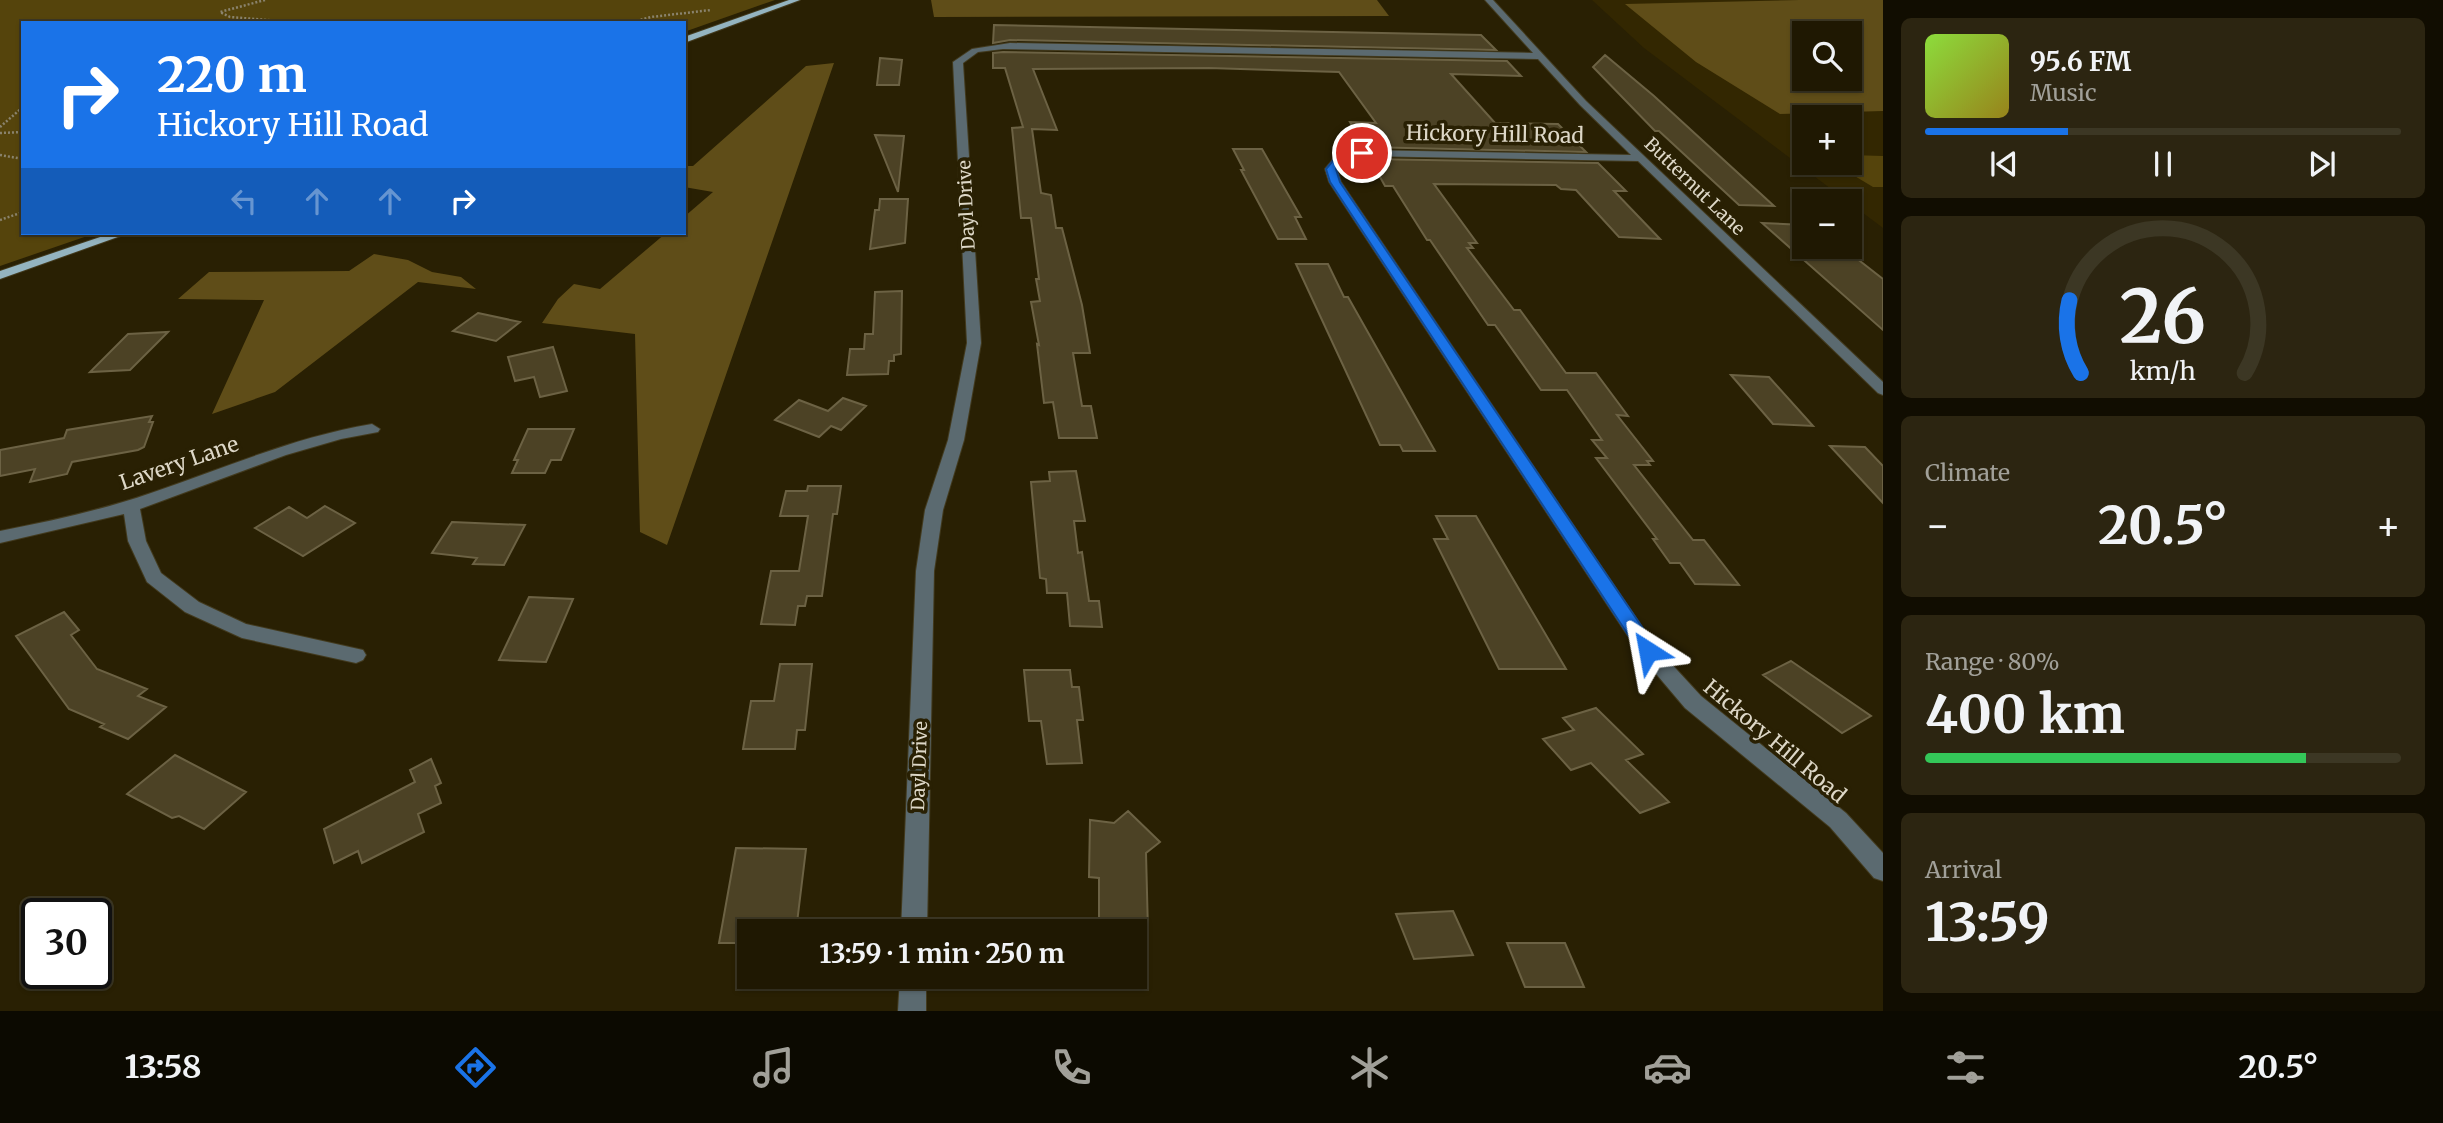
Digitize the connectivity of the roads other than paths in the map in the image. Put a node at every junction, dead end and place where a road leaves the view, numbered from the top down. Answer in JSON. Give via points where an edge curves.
{"nodes":[{"id":1,"x":796,"y":0,"type":"edge"},
{"id":2,"x":1489,"y":0,"type":"edge"},
{"id":3,"x":686,"y":39,"type":"edge"},
{"id":4,"x":1542,"y":56,"type":"junction"},
{"id":5,"x":1640,"y":158,"type":"junction"},
{"id":6,"x":117,"y":235,"type":"edge"},
{"id":7,"x":0,"y":275,"type":"edge"},
{"id":8,"x":1883,"y":390,"type":"edge"},
{"id":9,"x":372,"y":429,"type":"dead end"},
{"id":10,"x":131,"y":506,"type":"junction"},
{"id":11,"x":0,"y":537,"type":"edge"},
{"id":12,"x":356,"y":655,"type":"dead end"},
{"id":13,"x":1883,"y":870,"type":"edge"},
{"id":14,"x":914,"y":919,"type":"edge"},
{"id":15,"x":913,"y":989,"type":"edge"},
{"id":16,"x":912,"y":1011,"type":"edge"}],
"edges":[{"from":1,"to":3,"type":"main road"},
{"from":2,"to":4,"type":"street","name":"Butternut Lane"},
{"from":4,"to":5,"type":"street","name":"Butternut Lane"},
{"from":4,"to":14,"type":"street","name":"Dayl Drive","via":[[1010,46],[964,54],[958,62],[974,343],[956,440],[934,510],[925,571]]},
{"from":5,"to":8,"type":"street","name":"Butternut Lane"},
{"from":5,"to":13,"type":"street","name":"Hickory Hill Road","via":[[1362,153],[1339,159],[1331,169],[1335,182],[1648,651],[1693,702],[1838,820]]},
{"from":6,"to":7,"type":"main road"},
{"from":9,"to":10,"type":"street","name":"Lavery Lane","via":[[325,437]]},
{"from":10,"to":11,"type":"street","name":"Lavery Lane"},
{"from":10,"to":12,"type":"street","via":[[138,541],[154,577],[192,607],[242,631]]},
{"from":15,"to":16,"type":"street"}]}
